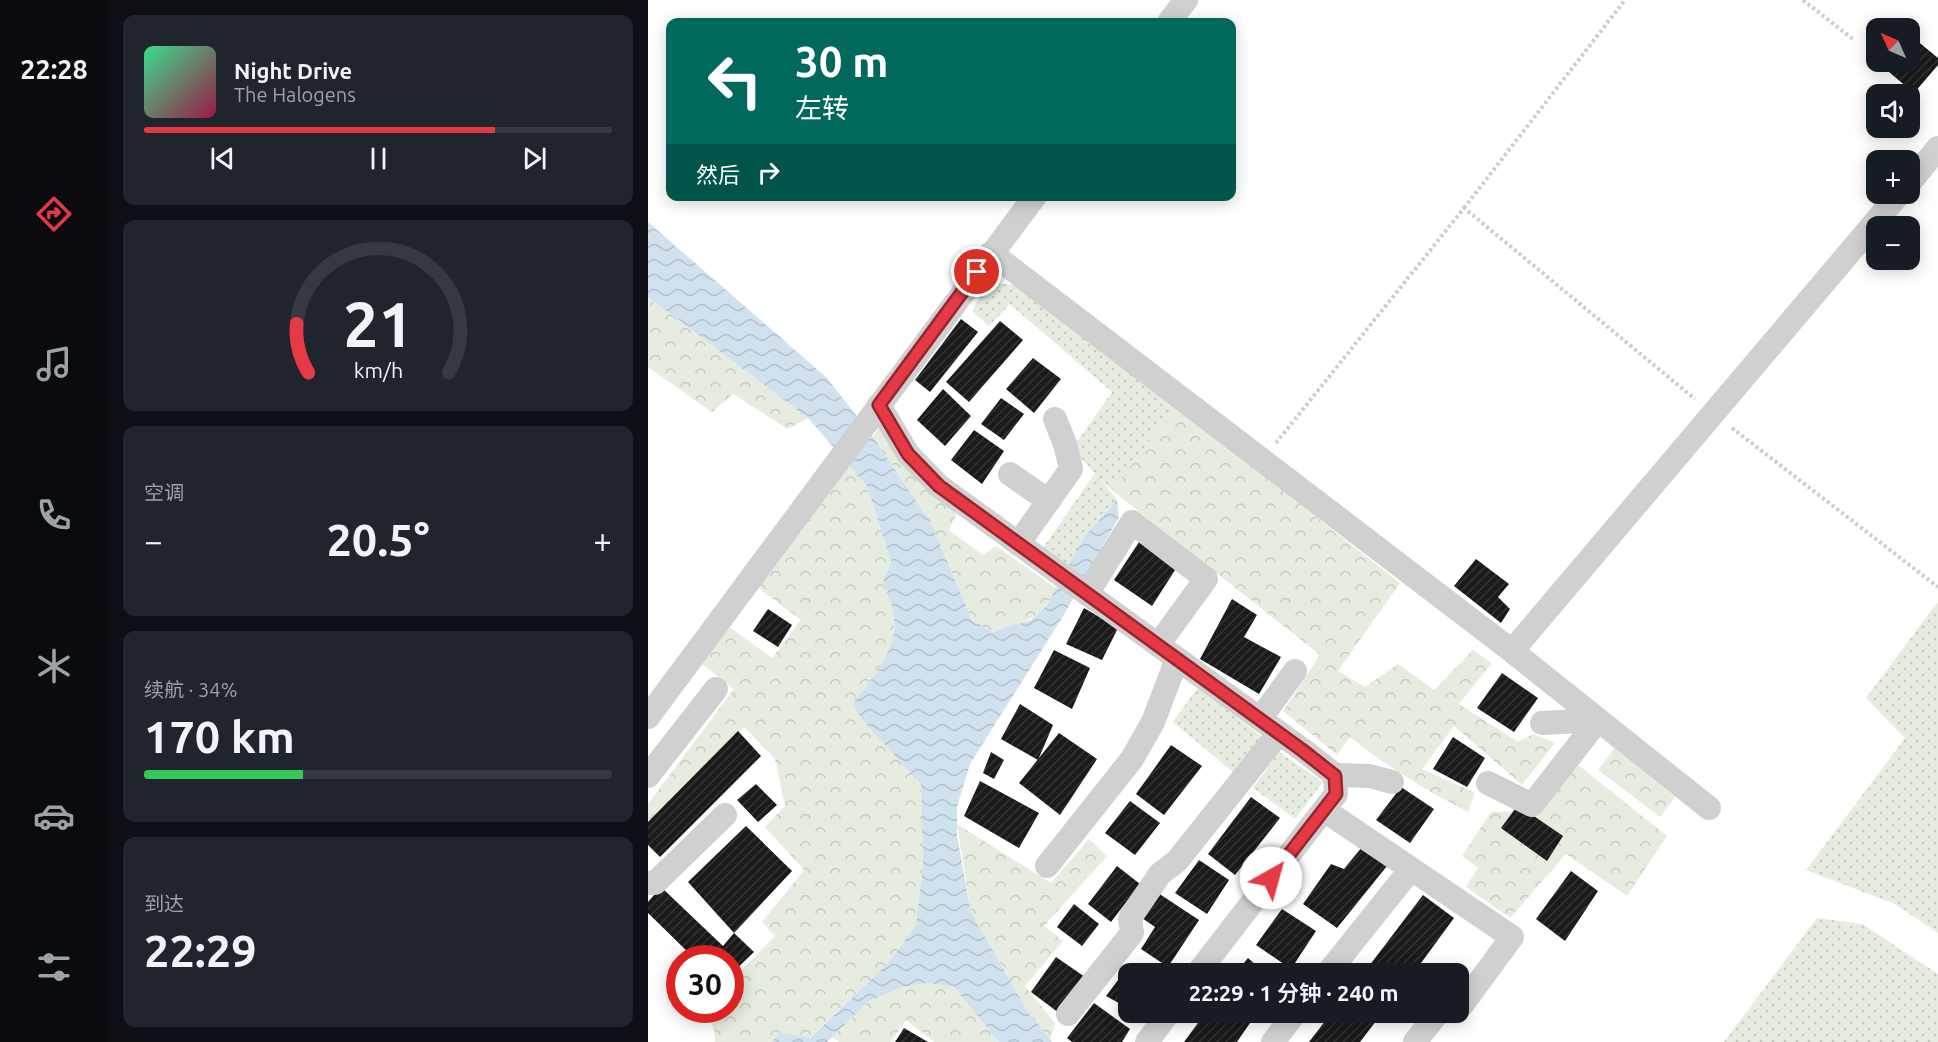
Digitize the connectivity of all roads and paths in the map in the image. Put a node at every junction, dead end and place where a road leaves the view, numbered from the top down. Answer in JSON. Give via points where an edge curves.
{"nodes":[{"id":1,"x":1186,"y":0,"type":"edge"},
{"id":2,"x":1625,"y":0,"type":"edge"},
{"id":3,"x":1803,"y":0,"type":"edge"},
{"id":4,"x":1171,"y":18,"type":"edge"},
{"id":5,"x":1854,"y":39,"type":"dead end"},
{"id":6,"x":1938,"y":148,"type":"edge"},
{"id":7,"x":1920,"y":170,"type":"edge"},
{"id":8,"x":1031,"y":201,"type":"edge"},
{"id":9,"x":1891,"y":204,"type":"edge"},
{"id":10,"x":1464,"y":208,"type":"junction"},
{"id":11,"x":992,"y":253,"type":"junction"},
{"id":12,"x":872,"y":414,"type":"junction"},
{"id":13,"x":1713,"y":414,"type":"junction"},
{"id":14,"x":1055,"y":419,"type":"dead end"},
{"id":15,"x":1262,"y":460,"type":"junction"},
{"id":16,"x":1010,"y":474,"type":"dead end"},
{"id":17,"x":1049,"y":501,"type":"junction"},
{"id":18,"x":1018,"y":544,"type":"junction"},
{"id":19,"x":1938,"y":587,"type":"edge"},
{"id":20,"x":1087,"y":594,"type":"junction"},
{"id":21,"x":1158,"y":645,"type":"junction"},
{"id":22,"x":1512,"y":651,"type":"junction"},
{"id":23,"x":1178,"y":659,"type":"junction"},
{"id":24,"x":1294,"y":671,"type":"dead end"},
{"id":25,"x":716,"y":689,"type":"dead end"},
{"id":26,"x":648,"y":717,"type":"edge"},
{"id":27,"x":1598,"y":720,"type":"junction"},
{"id":28,"x":1542,"y":723,"type":"dead end"},
{"id":29,"x":1269,"y":726,"type":"junction"},
{"id":30,"x":1335,"y":776,"type":"junction"},
{"id":31,"x":648,"y":777,"type":"edge"},
{"id":32,"x":1392,"y":782,"type":"dead end"},
{"id":33,"x":1488,"y":783,"type":"dead end"},
{"id":34,"x":1709,"y":808,"type":"dead end"},
{"id":35,"x":1324,"y":810,"type":"junction"},
{"id":36,"x":725,"y":814,"type":"dead end"},
{"id":37,"x":1047,"y":866,"type":"dead end"},
{"id":38,"x":1411,"y":869,"type":"junction"},
{"id":39,"x":648,"y":883,"type":"edge"},
{"id":40,"x":1206,"y":963,"type":"edge"},
{"id":41,"x":1337,"y":963,"type":"edge"},
{"id":42,"x":1469,"y":995,"type":"edge"},
{"id":43,"x":1068,"y":1014,"type":"dead end"},
{"id":44,"x":1161,"y":1023,"type":"edge"},
{"id":45,"x":1287,"y":1023,"type":"edge"},
{"id":46,"x":1430,"y":1023,"type":"edge"},
{"id":47,"x":1147,"y":1042,"type":"edge"},
{"id":48,"x":1272,"y":1042,"type":"edge"},
{"id":49,"x":1415,"y":1042,"type":"edge"}],
"edges":[{"from":1,"to":4,"type":"street"},
{"from":2,"to":10,"type":"path"},
{"from":3,"to":5,"type":"path"},
{"from":6,"to":7,"type":"street"},
{"from":8,"to":11,"type":"street"},
{"from":9,"to":13,"type":"street"},
{"from":10,"to":13,"type":"path"},
{"from":10,"to":15,"type":"path"},
{"from":11,"to":12,"type":"street"},
{"from":11,"to":15,"type":"street"},
{"from":12,"to":18,"type":"street","via":[[939,486]]},
{"from":12,"to":26,"type":"street"},
{"from":13,"to":19,"type":"path"},
{"from":13,"to":22,"type":"street"},
{"from":14,"to":17,"type":"street","via":[[1071,469]]},
{"from":15,"to":22,"type":"street"},
{"from":16,"to":17,"type":"street"},
{"from":17,"to":18,"type":"street"},
{"from":18,"to":20,"type":"street"},
{"from":20,"to":21,"type":"street"},
{"from":20,"to":21,"type":"street","via":[[1132,522],[1206,579]]},
{"from":21,"to":23,"type":"street"},
{"from":22,"to":27,"type":"street"},
{"from":23,"to":29,"type":"street"},
{"from":23,"to":37,"type":"street","via":[[1153,722],[1132,759]]},
{"from":24,"to":29,"type":"street"},
{"from":25,"to":31,"type":"street"},
{"from":27,"to":28,"type":"street"},
{"from":27,"to":33,"type":"street","via":[[1532,805]]},
{"from":27,"to":34,"type":"street"},
{"from":29,"to":30,"type":"street"},
{"from":29,"to":43,"type":"street","via":[[1177,861],[1160,874],[1130,918],[1132,933]]},
{"from":30,"to":32,"type":"street","via":[[1370,776]]},
{"from":30,"to":35,"type":"street","via":[[1336,794]]},
{"from":35,"to":38,"type":"street"},
{"from":35,"to":40,"type":"street"},
{"from":36,"to":39,"type":"street","via":[[655,883]]},
{"from":38,"to":41,"type":"street"},
{"from":38,"to":42,"type":"street","via":[[1512,937]]},
{"from":44,"to":47,"type":"street"},
{"from":45,"to":48,"type":"street"},
{"from":46,"to":49,"type":"street"}]}
